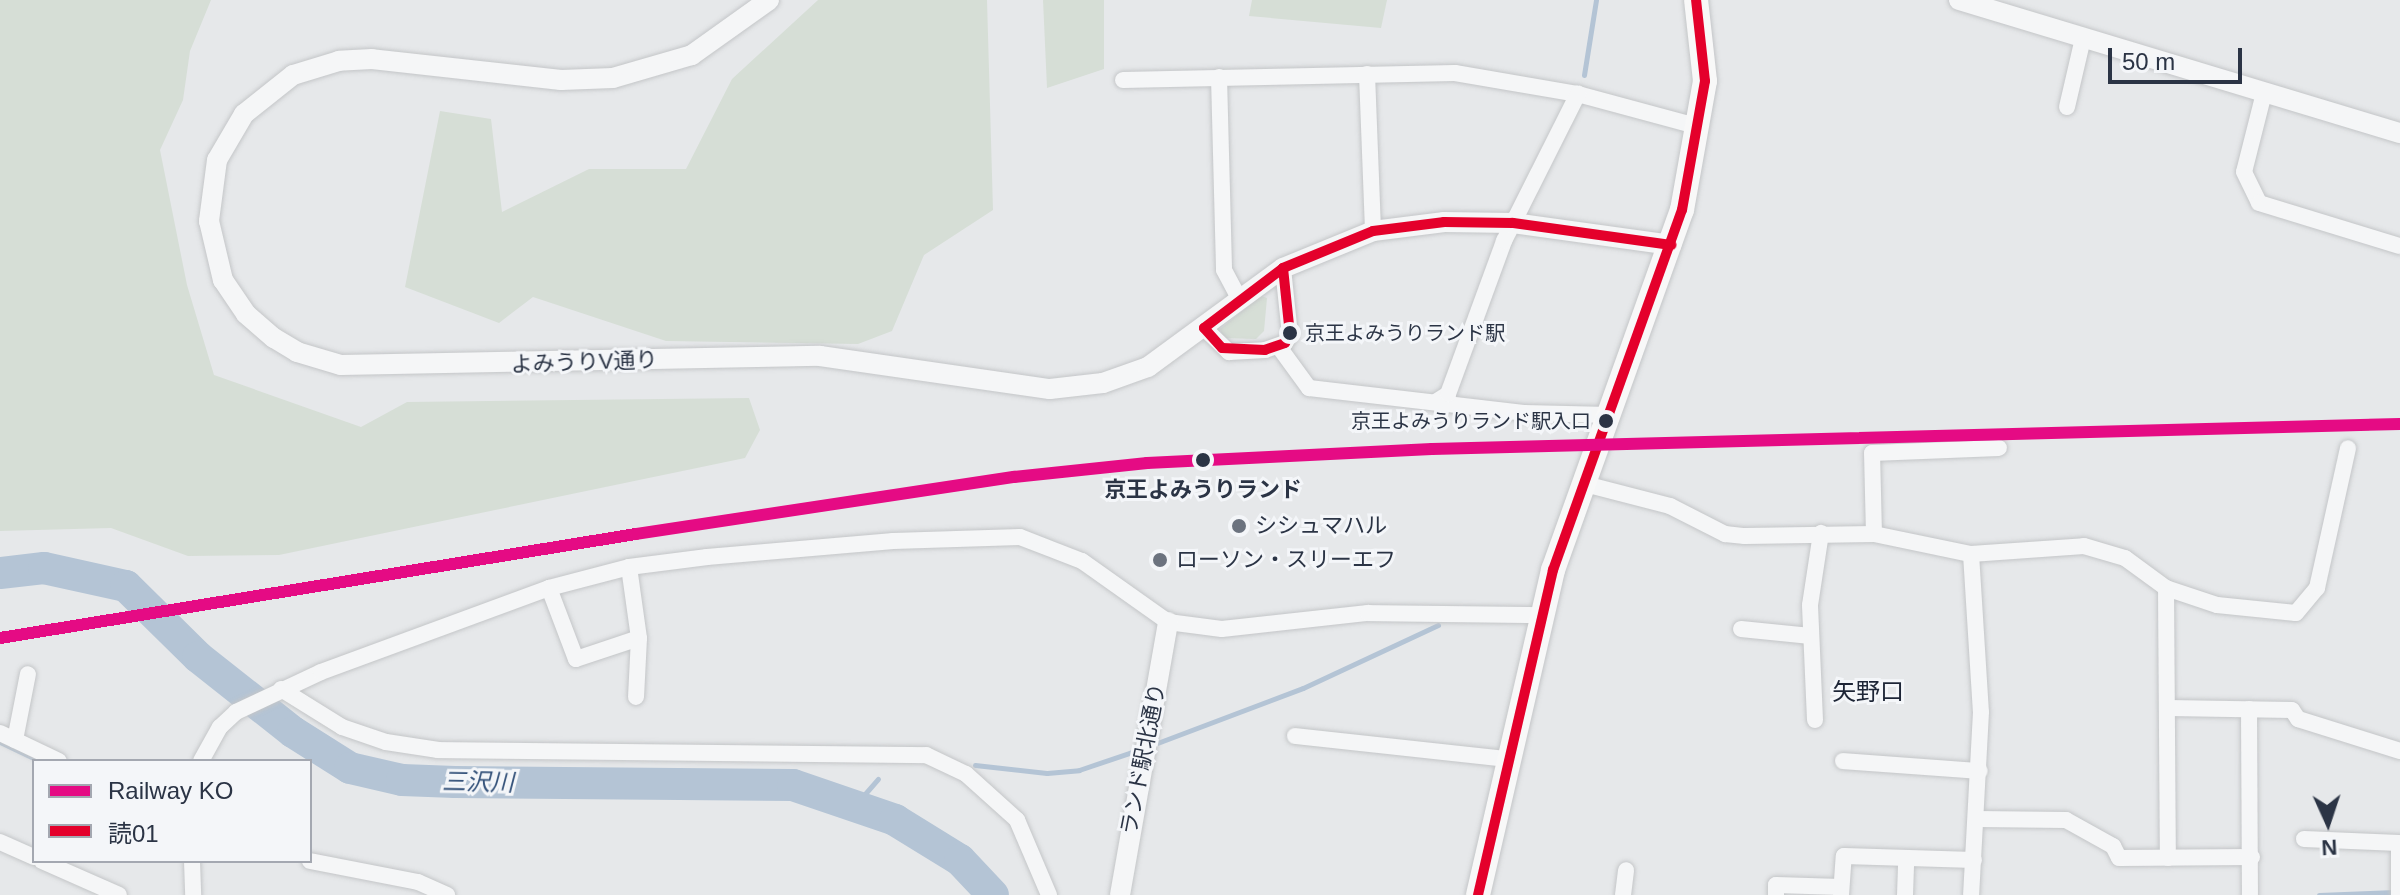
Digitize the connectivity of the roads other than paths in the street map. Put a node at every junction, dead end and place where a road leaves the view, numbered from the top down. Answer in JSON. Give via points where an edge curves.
{"nodes":[{"id":1,"x":769,"y":0,"type":"edge"},
{"id":2,"x":1696,"y":0,"type":"edge"},
{"id":3,"x":1959,"y":0,"type":"edge"},
{"id":4,"x":2083,"y":38,"type":"junction"},
{"id":5,"x":1367,"y":74,"type":"junction"},
{"id":6,"x":1219,"y":77,"type":"junction"},
{"id":7,"x":1123,"y":80,"type":"dead end"},
{"id":8,"x":2264,"y":93,"type":"junction"},
{"id":9,"x":1578,"y":94,"type":"junction"},
{"id":10,"x":2067,"y":107,"type":"dead end"},
{"id":11,"x":1700,"y":127,"type":"junction"},
{"id":12,"x":2400,"y":133,"type":"edge"},
{"id":13,"x":1513,"y":223,"type":"junction"},
{"id":14,"x":1373,"y":231,"type":"junction"},
{"id":15,"x":1671,"y":245,"type":"junction"},
{"id":16,"x":2400,"y":246,"type":"edge"},
{"id":17,"x":1283,"y":268,"type":"junction"},
{"id":18,"x":1239,"y":298,"type":"junction"},
{"id":19,"x":1204,"y":328,"type":"junction"},
{"id":20,"x":1279,"y":347,"type":"junction"},
{"id":21,"x":1437,"y":401,"type":"junction"},
{"id":22,"x":1609,"y":415,"type":"junction"},
{"id":23,"x":1999,"y":448,"type":"dead end"},
{"id":24,"x":2348,"y":448,"type":"dead end"},
{"id":25,"x":1581,"y":483,"type":"junction"},
{"id":26,"x":1821,"y":533,"type":"junction"},
{"id":27,"x":1874,"y":534,"type":"junction"},
{"id":28,"x":1971,"y":554,"type":"junction"},
{"id":29,"x":629,"y":567,"type":"junction"},
{"id":30,"x":549,"y":588,"type":"junction"},
{"id":31,"x":2166,"y":588,"type":"junction"},
{"id":32,"x":1540,"y":615,"type":"junction"},
{"id":33,"x":1168,"y":622,"type":"junction"},
{"id":34,"x":1741,"y":629,"type":"dead end"},
{"id":35,"x":1811,"y":636,"type":"junction"},
{"id":36,"x":639,"y":638,"type":"junction"},
{"id":37,"x":28,"y":674,"type":"dead end"},
{"id":38,"x":277,"y":691,"type":"junction"},
{"id":39,"x":636,"y":697,"type":"dead end"},
{"id":40,"x":2168,"y":708,"type":"junction"},
{"id":41,"x":2249,"y":709,"type":"junction"},
{"id":42,"x":1815,"y":720,"type":"dead end"},
{"id":43,"x":1295,"y":736,"type":"dead end"},
{"id":44,"x":7,"y":737,"type":"edge"},
{"id":45,"x":2400,"y":751,"type":"edge"},
{"id":46,"x":55,"y":759,"type":"edge"},
{"id":47,"x":202,"y":759,"type":"edge"},
{"id":48,"x":1507,"y":759,"type":"junction"},
{"id":49,"x":1843,"y":761,"type":"dead end"},
{"id":50,"x":1980,"y":771,"type":"junction"},
{"id":51,"x":1977,"y":819,"type":"junction"},
{"id":52,"x":2304,"y":839,"type":"dead end"},
{"id":53,"x":0,"y":842,"type":"edge"},
{"id":54,"x":32,"y":856,"type":"edge"},
{"id":55,"x":2252,"y":857,"type":"junction"},
{"id":56,"x":1906,"y":858,"type":"junction"},
{"id":57,"x":2168,"y":858,"type":"junction"},
{"id":58,"x":1974,"y":860,"type":"junction"},
{"id":59,"x":312,"y":861,"type":"edge"},
{"id":60,"x":47,"y":863,"type":"edge"},
{"id":61,"x":192,"y":863,"type":"edge"},
{"id":62,"x":1626,"y":870,"type":"dead end"},
{"id":63,"x":1841,"y":891,"type":"edge"},
{"id":64,"x":119,"y":895,"type":"edge"},
{"id":65,"x":193,"y":895,"type":"edge"},
{"id":66,"x":447,"y":895,"type":"edge"},
{"id":67,"x":1049,"y":895,"type":"edge"},
{"id":68,"x":1120,"y":895,"type":"edge"},
{"id":69,"x":1478,"y":895,"type":"edge"},
{"id":70,"x":1623,"y":895,"type":"edge"},
{"id":71,"x":1776,"y":895,"type":"edge"},
{"id":72,"x":1905,"y":895,"type":"edge"},
{"id":73,"x":1971,"y":895,"type":"edge"},
{"id":74,"x":2250,"y":895,"type":"edge"},
{"id":75,"x":2399,"y":895,"type":"edge"}],
"edges":[{"from":1,"to":19,"type":"street","name":"よみうりV通り","via":[[738,28],[692,55],[613,78],[561,80],[372,59],[339,61],[293,75],[244,114],[217,160],[209,221],[223,280],[246,314],[286,347],[326,363],[374,368],[820,356],[1020,387],[1076,389],[1148,367]]},
{"from":2,"to":11,"type":"main road","via":[[1705,58]]},
{"from":3,"to":4,"type":"street"},
{"from":4,"to":8,"type":"street"},
{"from":4,"to":10,"type":"street"},
{"from":5,"to":6,"type":"street"},
{"from":5,"to":9,"type":"street","via":[[1455,73]]},
{"from":5,"to":14,"type":"street"},
{"from":6,"to":7,"type":"street"},
{"from":6,"to":18,"type":"street","via":[[1224,270]]},
{"from":8,"to":12,"type":"street"},
{"from":8,"to":16,"type":"street","via":[[2244,172],[2259,203]]},
{"from":9,"to":11,"type":"street"},
{"from":9,"to":13,"type":"street"},
{"from":11,"to":15,"type":"main road"},
{"from":13,"to":14,"type":"street","name":"よみうりV通り","via":[[1444,222]]},
{"from":13,"to":15,"type":"street","name":"よみうりV通り"},
{"from":13,"to":21,"type":"street","via":[[1448,394]]},
{"from":14,"to":17,"type":"street","name":"よみうりV通り"},
{"from":15,"to":22,"type":"main road"},
{"from":17,"to":18,"type":"street","name":"よみうりV通り"},
{"from":17,"to":20,"type":"street","via":[[1290,335]]},
{"from":18,"to":19,"type":"street","name":"よみうりV通り"},
{"from":19,"to":20,"type":"street","via":[[1229,352]]},
{"from":20,"to":21,"type":"street","via":[[1309,388]]},
{"from":21,"to":22,"type":"street","via":[[1524,413]]},
{"from":22,"to":25,"type":"main road"},
{"from":23,"to":27,"type":"street","via":[[1872,453]]},
{"from":24,"to":31,"type":"street","via":[[2317,588],[2296,613],[2217,605]]},
{"from":25,"to":26,"type":"street","via":[[1670,506],[1725,534]]},
{"from":25,"to":32,"type":"main road"},
{"from":26,"to":27,"type":"street"},
{"from":26,"to":35,"type":"street"},
{"from":27,"to":28,"type":"street"},
{"from":28,"to":31,"type":"street","via":[[2084,546],[2125,558]]},
{"from":28,"to":50,"type":"street"},
{"from":29,"to":30,"type":"street"},
{"from":29,"to":33,"type":"street","via":[[778,549],[1020,537],[1082,561]]},
{"from":29,"to":36,"type":"street"},
{"from":30,"to":36,"type":"street","via":[[576,659]]},
{"from":30,"to":38,"type":"street"},
{"from":31,"to":40,"type":"street"},
{"from":32,"to":33,"type":"street","via":[[1383,612],[1222,629]]},
{"from":32,"to":48,"type":"main road"},
{"from":33,"to":68,"type":"street","name":"ランド駅北通り"},
{"from":34,"to":35,"type":"street"},
{"from":35,"to":42,"type":"street"},
{"from":36,"to":39,"type":"street"},
{"from":37,"to":44,"type":"street"},
{"from":38,"to":47,"type":"street","via":[[236,712],[220,727]]},
{"from":38,"to":67,"type":"street","via":[[342,727],[386,742],[438,750],[926,755],[966,774],[1017,820]]},
{"from":40,"to":41,"type":"street"},
{"from":40,"to":57,"type":"street"},
{"from":41,"to":45,"type":"street","via":[[2292,710],[2298,719]]},
{"from":41,"to":55,"type":"street"},
{"from":43,"to":48,"type":"street"},
{"from":44,"to":46,"type":"street"},
{"from":48,"to":69,"type":"main road"},
{"from":49,"to":50,"type":"street"},
{"from":50,"to":51,"type":"street"},
{"from":51,"to":57,"type":"street","via":[[2066,820],[2113,846],[2119,858]]},
{"from":51,"to":58,"type":"street"},
{"from":52,"to":75,"type":"street","via":[[2399,843]]},
{"from":53,"to":54,"type":"street"},
{"from":55,"to":57,"type":"street"},
{"from":55,"to":74,"type":"street"},
{"from":56,"to":58,"type":"street"},
{"from":56,"to":63,"type":"street","via":[[1844,856]]},
{"from":56,"to":72,"type":"street"},
{"from":58,"to":73,"type":"street"},
{"from":59,"to":66,"type":"street","via":[[421,883]]},
{"from":60,"to":64,"type":"street"},
{"from":61,"to":65,"type":"street"},
{"from":62,"to":70,"type":"street"},
{"from":63,"to":71,"type":"street","via":[[1776,885]]}]}
